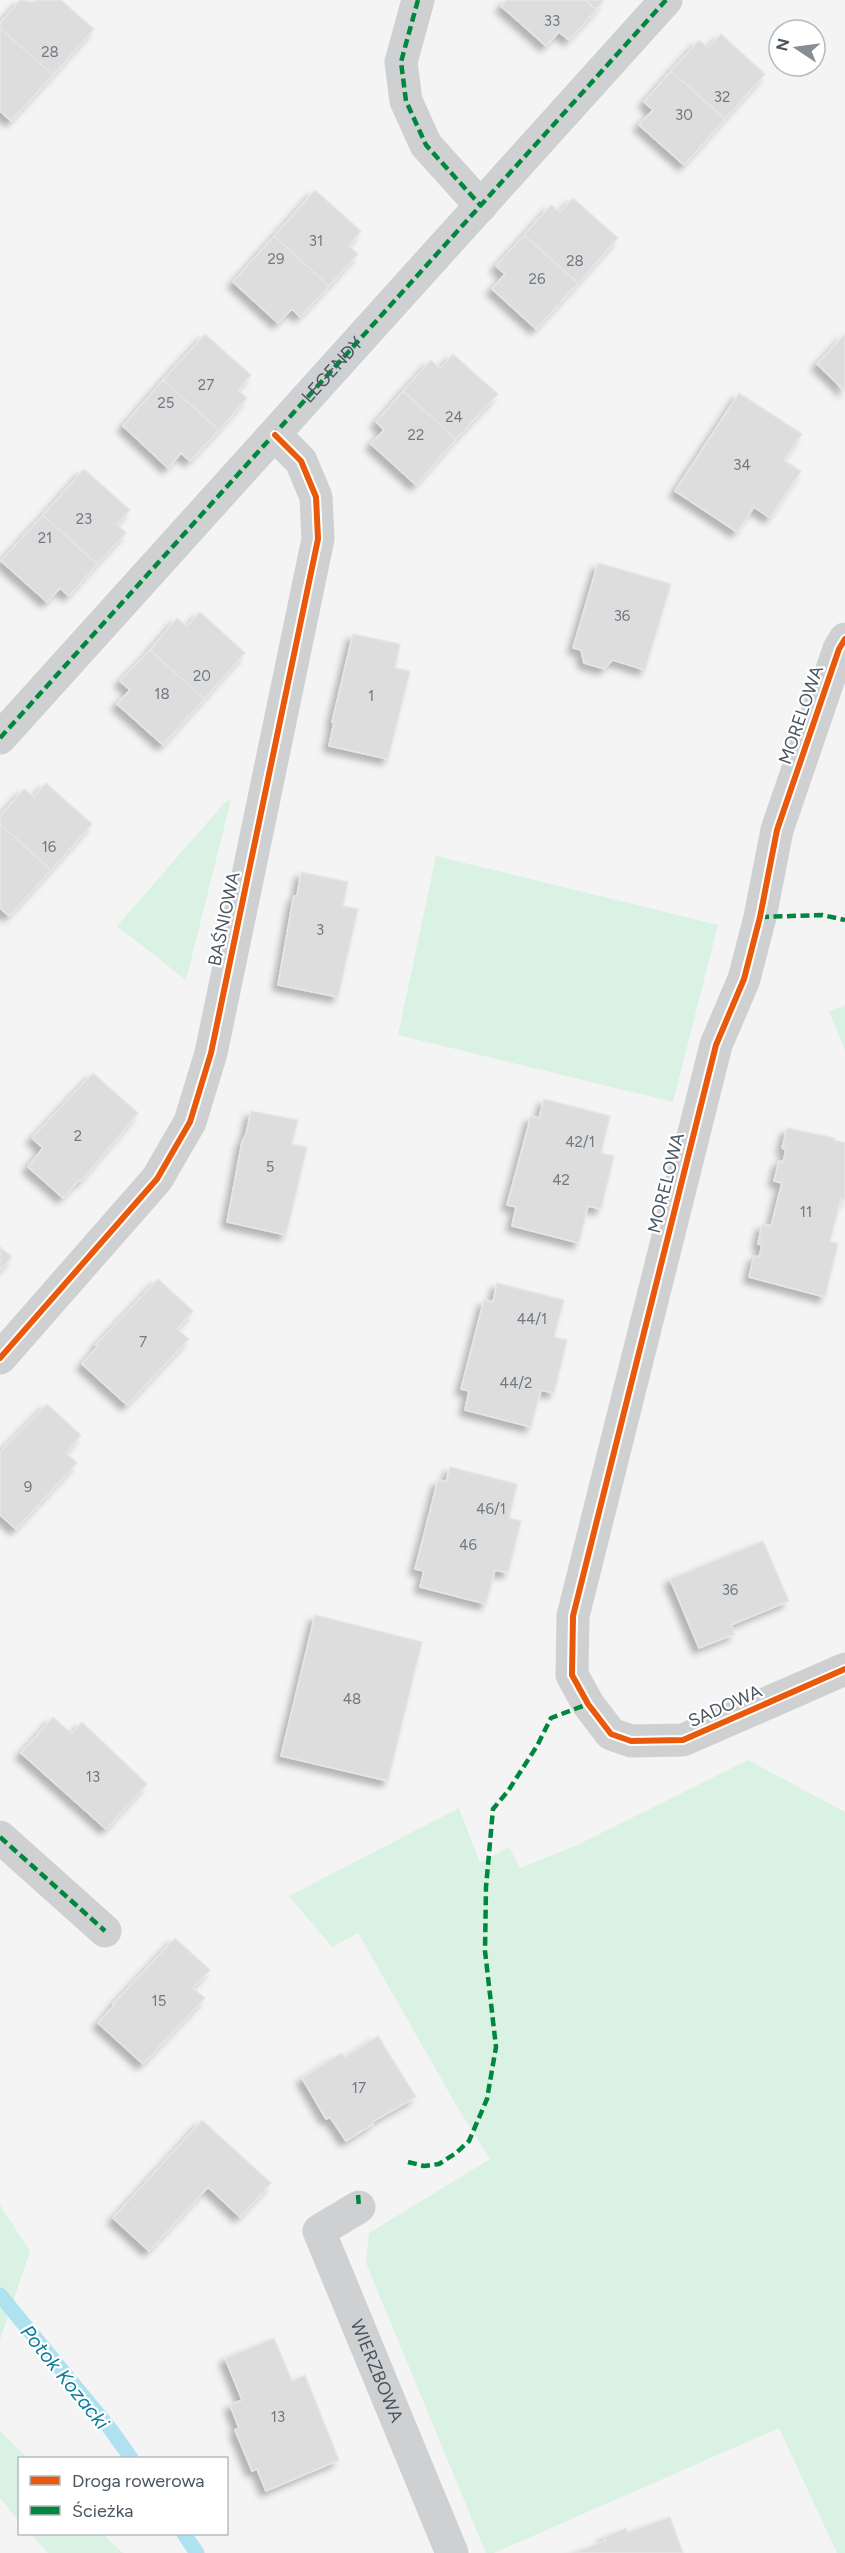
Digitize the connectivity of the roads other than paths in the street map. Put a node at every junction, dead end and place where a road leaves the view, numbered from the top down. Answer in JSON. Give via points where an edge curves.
{"nodes":[{"id":1,"x":418,"y":0,"type":"edge"},
{"id":2,"x":666,"y":0,"type":"edge"},
{"id":3,"x":481,"y":207,"type":"junction"},
{"id":4,"x":275,"y":435,"type":"junction"},
{"id":5,"x":845,"y":639,"type":"edge"},
{"id":6,"x":0,"y":738,"type":"edge"},
{"id":7,"x":0,"y":1358,"type":"edge"},
{"id":8,"x":845,"y":1669,"type":"edge"},
{"id":9,"x":611,"y":1734,"type":"joint"},
{"id":10,"x":0,"y":1838,"type":"edge"},
{"id":11,"x":105,"y":1931,"type":"dead end"},
{"id":12,"x":359,"y":2207,"type":"dead end"},
{"id":13,"x":452,"y":2553,"type":"edge"}],
"edges":[{"from":1,"to":3,"type":"street","via":[[401,62],[406,101],[426,145]]},
{"from":2,"to":3,"type":"street","name":"LEGENDY"},
{"from":3,"to":4,"type":"street","name":"LEGENDY"},
{"from":4,"to":6,"type":"street","name":"LEGENDY"},
{"from":4,"to":7,"type":"street","name":"BAŚNIOWA","via":[[301,461],[316,497],[318,538],[211,1053],[190,1122],[157,1179]]},
{"from":5,"to":9,"type":"street","name":"MORELOWA","via":[[777,830],[744,979],[716,1045],[573,1616],[572,1675]]},
{"from":8,"to":9,"type":"street","name":"SADOWA","via":[[683,1740],[631,1741]]},
{"from":10,"to":11,"type":"street"},
{"from":12,"to":13,"type":"street","name":"WIERZBOWA","via":[[319,2231]]}]}
